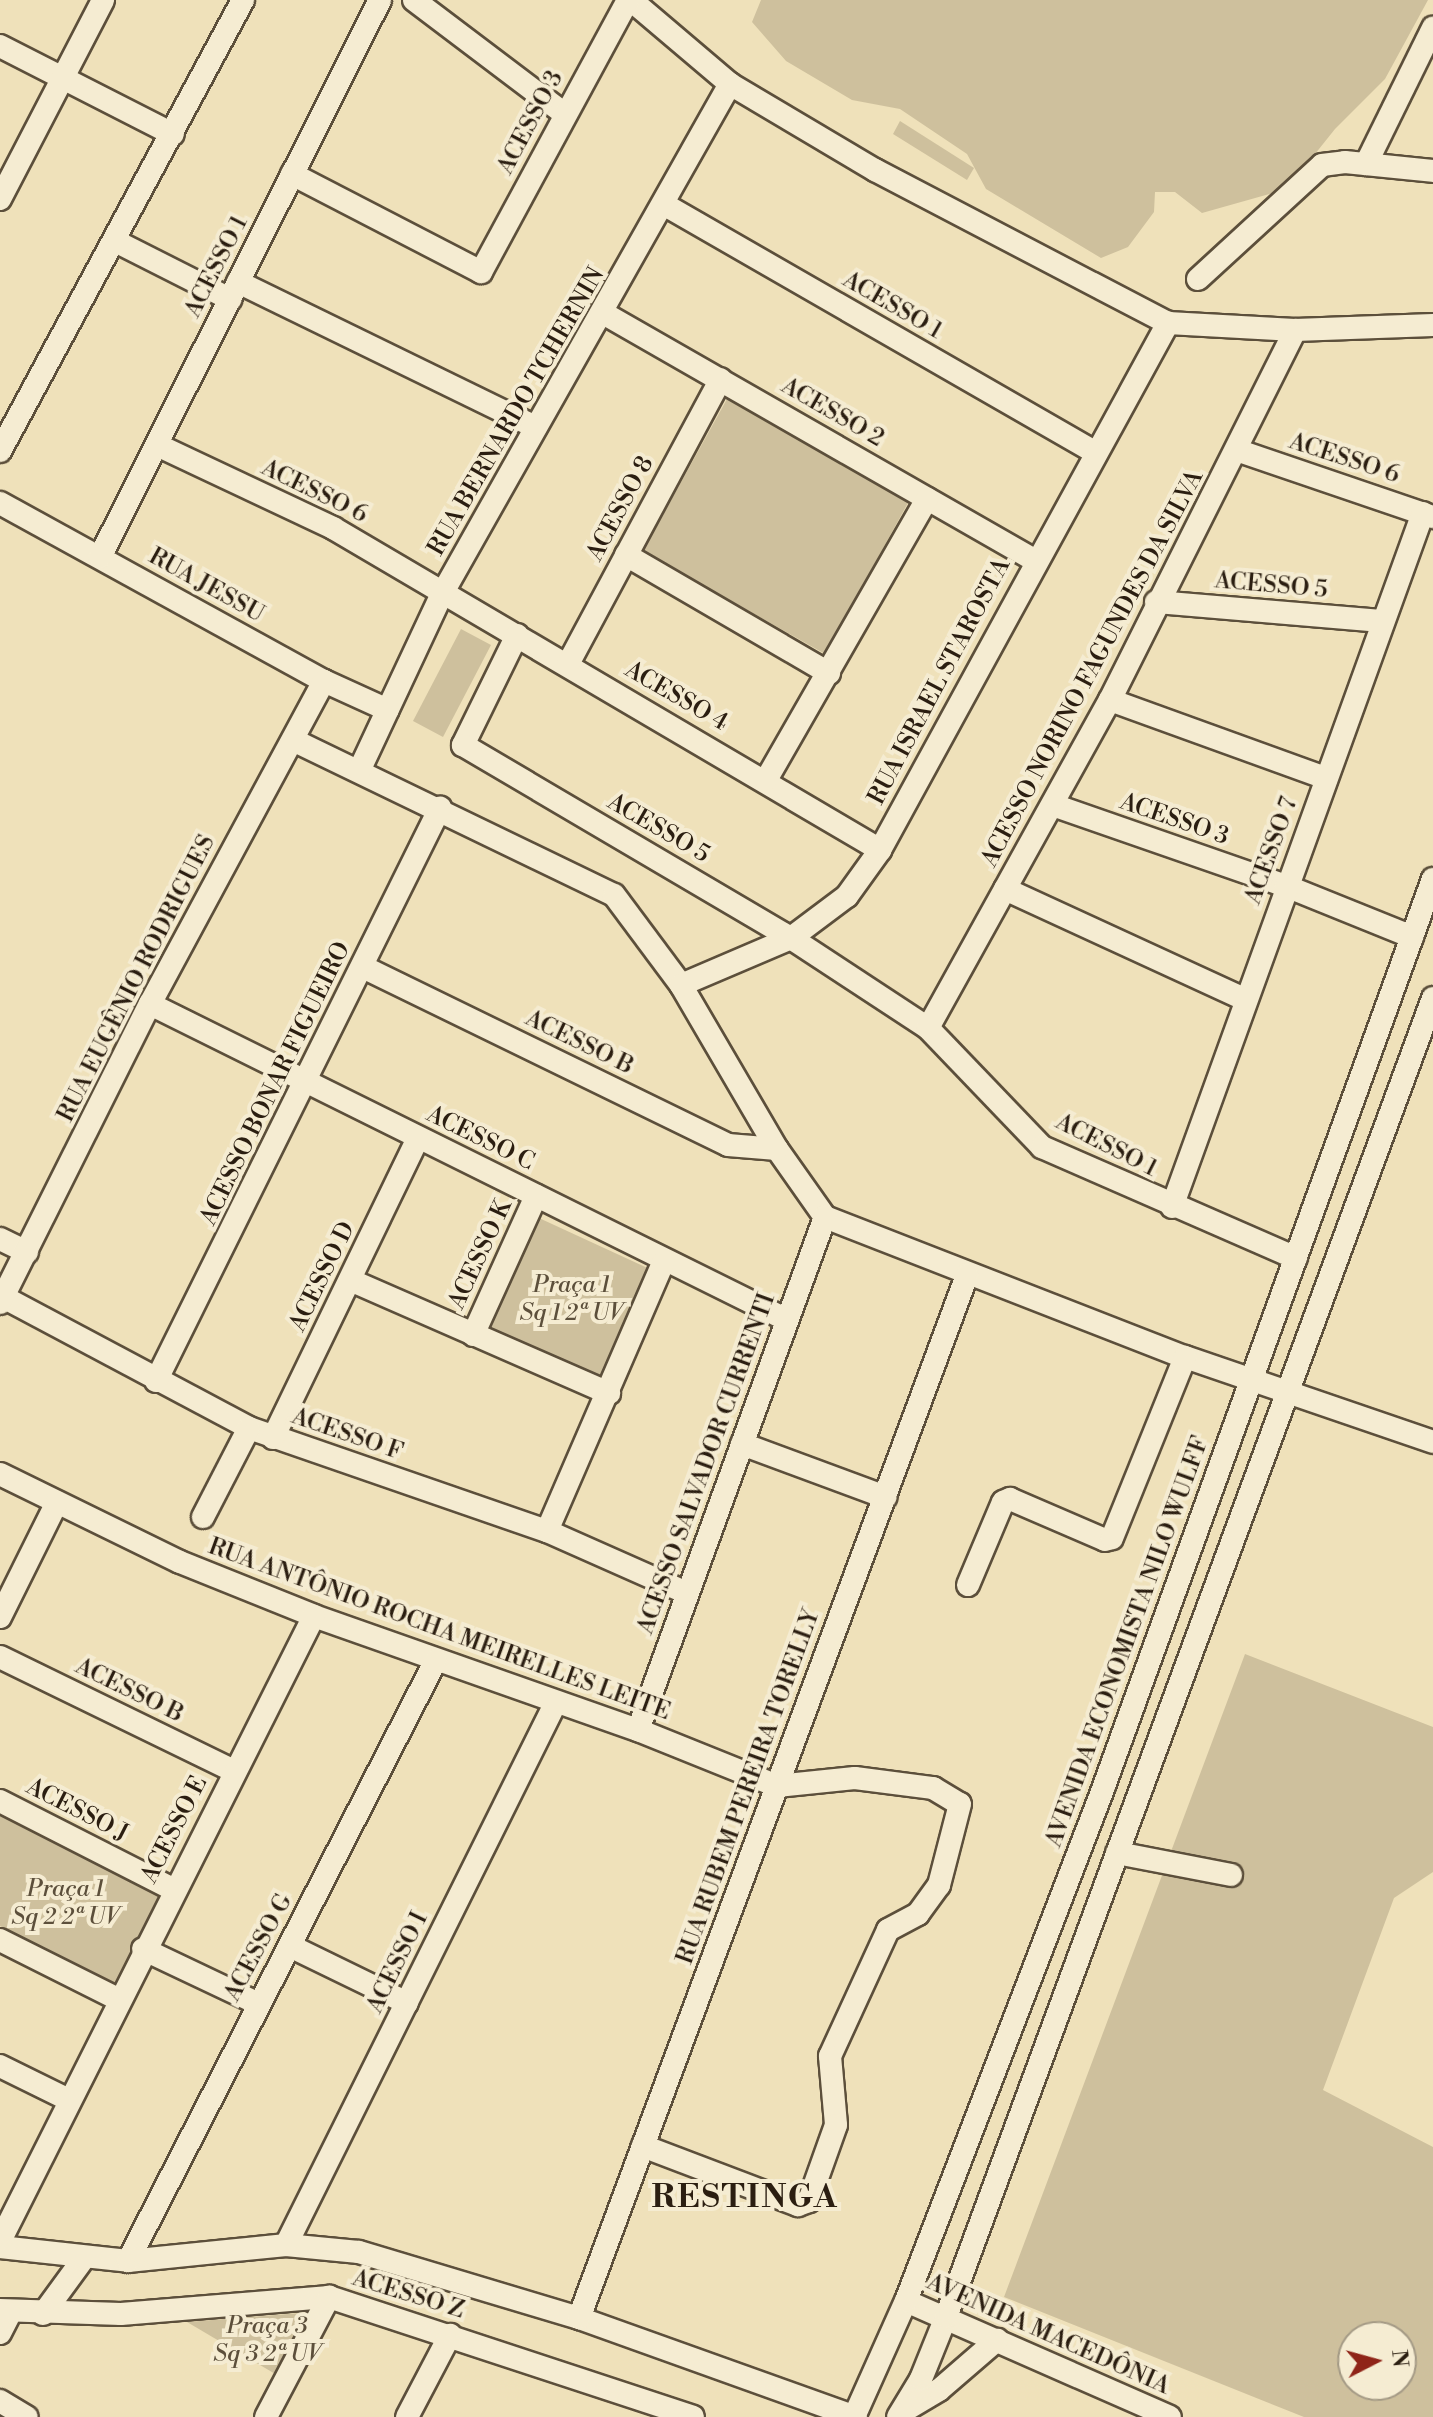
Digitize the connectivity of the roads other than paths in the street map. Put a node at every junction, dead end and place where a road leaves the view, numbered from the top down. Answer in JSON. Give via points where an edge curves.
{"nodes":[{"id":1,"x":103,"y":0,"type":"edge"},
{"id":2,"x":243,"y":0,"type":"edge"},
{"id":3,"x":380,"y":0,"type":"edge"},
{"id":4,"x":414,"y":0,"type":"edge"},
{"id":5,"x":630,"y":0,"type":"edge"},
{"id":6,"x":1433,"y":28,"type":"edge"},
{"id":7,"x":0,"y":46,"type":"edge"},
{"id":8,"x":59,"y":78,"type":"junction"},
{"id":9,"x":730,"y":84,"type":"junction"},
{"id":10,"x":565,"y":114,"type":"junction"},
{"id":11,"x":173,"y":134,"type":"junction"},
{"id":12,"x":1366,"y":164,"type":"junction"},
{"id":13,"x":1433,"y":171,"type":"edge"},
{"id":14,"x":292,"y":174,"type":"junction"},
{"id":15,"x":2,"y":193,"type":"edge"},
{"id":16,"x":665,"y":205,"type":"junction"},
{"id":17,"x":117,"y":242,"type":"junction"},
{"id":18,"x":1198,"y":279,"type":"dead end"},
{"id":19,"x":234,"y":291,"type":"junction"},
{"id":20,"x":603,"y":313,"type":"junction"},
{"id":21,"x":1168,"y":323,"type":"junction"},
{"id":22,"x":1433,"y":325,"type":"edge"},
{"id":23,"x":1295,"y":330,"type":"junction"},
{"id":24,"x":721,"y":379,"type":"junction"},
{"id":25,"x":535,"y":427,"type":"junction"},
{"id":26,"x":157,"y":445,"type":"junction"},
{"id":27,"x":0,"y":451,"type":"edge"},
{"id":28,"x":1093,"y":451,"type":"junction"},
{"id":29,"x":1239,"y":451,"type":"junction"},
{"id":30,"x":927,"y":499,"type":"junction"},
{"id":31,"x":0,"y":503,"type":"edge"},
{"id":32,"x":1428,"y":515,"type":"edge"},
{"id":33,"x":626,"y":555,"type":"junction"},
{"id":34,"x":100,"y":557,"type":"junction"},
{"id":35,"x":1034,"y":560,"type":"junction"},
{"id":36,"x":442,"y":594,"type":"junction"},
{"id":37,"x":1156,"y":602,"type":"junction"},
{"id":38,"x":1382,"y":621,"type":"junction"},
{"id":39,"x":517,"y":635,"type":"junction"},
{"id":40,"x":568,"y":664,"type":"junction"},
{"id":41,"x":829,"y":673,"type":"junction"},
{"id":42,"x":324,"y":681,"type":"junction"},
{"id":43,"x":1110,"y":700,"type":"junction"},
{"id":44,"x":388,"y":710,"type":"junction"},
{"id":45,"x":293,"y":740,"type":"junction"},
{"id":46,"x":359,"y":771,"type":"junction"},
{"id":47,"x":1326,"y":778,"type":"junction"},
{"id":48,"x":766,"y":780,"type":"junction"},
{"id":49,"x":1053,"y":805,"type":"junction"},
{"id":50,"x":440,"y":808,"type":"junction"},
{"id":51,"x":880,"y":850,"type":"junction"},
{"id":52,"x":1433,"y":879,"type":"edge"},
{"id":53,"x":1286,"y":886,"type":"junction"},
{"id":54,"x":1005,"y":889,"type":"junction"},
{"id":55,"x":1412,"y":937,"type":"junction"},
{"id":56,"x":791,"y":938,"type":"junction"},
{"id":57,"x":363,"y":967,"type":"junction"},
{"id":58,"x":681,"y":985,"type":"junction"},
{"id":59,"x":1433,"y":998,"type":"edge"},
{"id":60,"x":1246,"y":1000,"type":"junction"},
{"id":61,"x":150,"y":1004,"type":"junction"},
{"id":62,"x":1386,"y":1012,"type":"junction"},
{"id":63,"x":1428,"y":1027,"type":"edge"},
{"id":64,"x":928,"y":1028,"type":"junction"},
{"id":65,"x":307,"y":1083,"type":"junction"},
{"id":66,"x":418,"y":1138,"type":"junction"},
{"id":67,"x":777,"y":1149,"type":"junction"},
{"id":68,"x":1324,"y":1184,"type":"junction"},
{"id":69,"x":536,"y":1196,"type":"junction"},
{"id":70,"x":1359,"y":1199,"type":"junction"},
{"id":71,"x":1172,"y":1207,"type":"junction"},
{"id":72,"x":825,"y":1217,"type":"junction"},
{"id":73,"x":0,"y":1239,"type":"edge"},
{"id":74,"x":27,"y":1252,"type":"junction"},
{"id":75,"x":1296,"y":1258,"type":"junction"},
{"id":76,"x":664,"y":1260,"type":"junction"},
{"id":77,"x":967,"y":1275,"type":"junction"},
{"id":78,"x":350,"y":1280,"type":"junction"},
{"id":79,"x":1,"y":1300,"type":"edge"},
{"id":80,"x":787,"y":1320,"type":"junction"},
{"id":81,"x":473,"y":1335,"type":"junction"},
{"id":82,"x":1185,"y":1357,"type":"junction"},
{"id":83,"x":156,"y":1381,"type":"junction"},
{"id":84,"x":1253,"y":1381,"type":"junction"},
{"id":85,"x":1287,"y":1392,"type":"junction"},
{"id":86,"x":609,"y":1393,"type":"junction"},
{"id":87,"x":249,"y":1428,"type":"junction"},
{"id":88,"x":273,"y":1438,"type":"junction"},
{"id":89,"x":1433,"y":1442,"type":"edge"},
{"id":90,"x":742,"y":1444,"type":"junction"},
{"id":91,"x":0,"y":1474,"type":"edge"},
{"id":92,"x":885,"y":1497,"type":"junction"},
{"id":93,"x":57,"y":1502,"type":"junction"},
{"id":94,"x":203,"y":1517,"type":"dead end"},
{"id":95,"x":547,"y":1531,"type":"junction"},
{"id":96,"x":968,"y":1585,"type":"dead end"},
{"id":97,"x":687,"y":1593,"type":"junction"},
{"id":98,"x":314,"y":1616,"type":"junction"},
{"id":99,"x":0,"y":1617,"type":"edge"},
{"id":100,"x":0,"y":1657,"type":"edge"},
{"id":101,"x":436,"y":1660,"type":"junction"},
{"id":102,"x":555,"y":1704,"type":"junction"},
{"id":103,"x":638,"y":1730,"type":"junction"},
{"id":104,"x":234,"y":1771,"type":"junction"},
{"id":105,"x":777,"y":1786,"type":"junction"},
{"id":106,"x":0,"y":1801,"type":"edge"},
{"id":107,"x":1117,"y":1853,"type":"junction"},
{"id":108,"x":1231,"y":1875,"type":"dead end"},
{"id":109,"x":173,"y":1889,"type":"junction"},
{"id":110,"x":0,"y":1940,"type":"edge"},
{"id":111,"x":290,"y":1946,"type":"junction"},
{"id":112,"x":143,"y":1949,"type":"junction"},
{"id":113,"x":118,"y":1999,"type":"junction"},
{"id":114,"x":407,"y":2003,"type":"junction"},
{"id":115,"x":259,"y":2004,"type":"junction"},
{"id":116,"x":0,"y":2066,"type":"edge"},
{"id":117,"x":69,"y":2100,"type":"junction"},
{"id":118,"x":643,"y":2146,"type":"junction"},
{"id":119,"x":0,"y":2244,"type":"edge"},
{"id":120,"x":286,"y":2245,"type":"junction"},
{"id":121,"x":84,"y":2258,"type":"junction"},
{"id":122,"x":128,"y":2261,"type":"junction"},
{"id":123,"x":329,"y":2297,"type":"junction"},
{"id":124,"x":906,"y":2301,"type":"junction"},
{"id":125,"x":43,"y":2314,"type":"junction"},
{"id":126,"x":946,"y":2317,"type":"junction"},
{"id":127,"x":579,"y":2318,"type":"junction"},
{"id":128,"x":3,"y":2319,"type":"edge"},
{"id":129,"x":450,"y":2335,"type":"junction"},
{"id":130,"x":997,"y":2340,"type":"junction"},
{"id":131,"x":0,"y":2401,"type":"edge"},
{"id":132,"x":900,"y":2415,"type":"edge"},
{"id":133,"x":27,"y":2417,"type":"edge"},
{"id":134,"x":266,"y":2417,"type":"edge"},
{"id":135,"x":407,"y":2417,"type":"edge"},
{"id":136,"x":693,"y":2417,"type":"edge"},
{"id":137,"x":855,"y":2417,"type":"edge"},
{"id":138,"x":1170,"y":2417,"type":"edge"}],
"edges":[{"from":1,"to":8,"type":"street"},
{"from":2,"to":11,"type":"street"},
{"from":3,"to":14,"type":"street","name":"ACESSO 1"},
{"from":4,"to":10,"type":"street"},
{"from":5,"to":9,"type":"street"},
{"from":5,"to":10,"type":"street","name":"ACESSO 3"},
{"from":6,"to":12,"type":"street"},
{"from":7,"to":8,"type":"street"},
{"from":8,"to":11,"type":"street"},
{"from":8,"to":15,"type":"street"},
{"from":9,"to":16,"type":"street","name":"RUA BERNARDO TCHERNIN"},
{"from":9,"to":21,"type":"street","via":[[875,170]]},
{"from":10,"to":14,"type":"street","name":"ACESSO 3","via":[[481,272]]},
{"from":11,"to":17,"type":"street"},
{"from":12,"to":13,"type":"street"},
{"from":12,"to":18,"type":"street","via":[[1322,165]]},
{"from":14,"to":19,"type":"street","name":"ACESSO 1"},
{"from":16,"to":20,"type":"street","name":"RUA BERNARDO TCHERNIN"},
{"from":16,"to":28,"type":"street","name":"ACESSO 1"},
{"from":17,"to":19,"type":"street"},
{"from":17,"to":27,"type":"street"},
{"from":19,"to":25,"type":"street"},
{"from":19,"to":26,"type":"street","name":"ACESSO 1"},
{"from":20,"to":24,"type":"street","name":"ACESSO 2"},
{"from":20,"to":25,"type":"street","name":"RUA BERNARDO TCHERNIN"},
{"from":21,"to":23,"type":"street"},
{"from":21,"to":28,"type":"street","name":"RUA ISRAEL STAROSTA"},
{"from":22,"to":23,"type":"street"},
{"from":23,"to":29,"type":"street","name":"ACESSO NORINO FAGUNDES DA SILVA"},
{"from":24,"to":30,"type":"street","name":"ACESSO 2"},
{"from":24,"to":33,"type":"street","name":"ACESSO 8"},
{"from":25,"to":36,"type":"street","name":"RUA BERNARDO TCHERNIN"},
{"from":26,"to":34,"type":"street","name":"ACESSO 1"},
{"from":26,"to":36,"type":"street","name":"ACESSO 6","via":[[333,528]]},
{"from":28,"to":35,"type":"street","name":"RUA ISRAEL STAROSTA"},
{"from":29,"to":32,"type":"street","name":"ACESSO 6"},
{"from":29,"to":37,"type":"street","name":"ACESSO NORINO FAGUNDES DA SILVA"},
{"from":30,"to":35,"type":"street","name":"ACESSO 2"},
{"from":30,"to":41,"type":"street"},
{"from":31,"to":34,"type":"street","name":"RUA JESSU"},
{"from":32,"to":38,"type":"street","name":"ACESSO 7"},
{"from":33,"to":40,"type":"street","name":"ACESSO 8"},
{"from":33,"to":41,"type":"street"},
{"from":34,"to":42,"type":"street","name":"RUA JESSU"},
{"from":35,"to":51,"type":"street","name":"RUA ISRAEL STAROSTA"},
{"from":36,"to":39,"type":"street","name":"ACESSO 4"},
{"from":36,"to":44,"type":"street","name":"RUA BERNARDO TCHERNIN"},
{"from":37,"to":38,"type":"street","name":"ACESSO 5"},
{"from":37,"to":43,"type":"street","name":"ACESSO NORINO FAGUNDES DA SILVA"},
{"from":38,"to":47,"type":"street","name":"ACESSO 7"},
{"from":39,"to":40,"type":"street","name":"ACESSO 4"},
{"from":39,"to":56,"type":"street","name":"ACESSO 5","via":[[463,745]]},
{"from":40,"to":48,"type":"street","name":"ACESSO 4"},
{"from":41,"to":48,"type":"street"},
{"from":42,"to":44,"type":"street","name":"RUA JESSU"},
{"from":42,"to":45,"type":"street","name":"RUA EUGÊNIO RODRIGUES"},
{"from":43,"to":47,"type":"street"},
{"from":43,"to":49,"type":"street","name":"ACESSO NORINO FAGUNDES DA SILVA"},
{"from":44,"to":46,"type":"street","name":"RUA BERNARDO TCHERNIN"},
{"from":45,"to":46,"type":"street"},
{"from":45,"to":61,"type":"street","name":"RUA EUGÊNIO RODRIGUES"},
{"from":46,"to":50,"type":"street"},
{"from":47,"to":53,"type":"street","name":"ACESSO 7"},
{"from":48,"to":51,"type":"street","name":"ACESSO 4"},
{"from":49,"to":53,"type":"street","name":"ACESSO 3"},
{"from":49,"to":54,"type":"street","name":"ACESSO NORINO FAGUNDES DA SILVA"},
{"from":50,"to":57,"type":"street","name":"ACESSO BONAR FIGUEIRO"},
{"from":50,"to":58,"type":"street","via":[[614,895]]},
{"from":51,"to":56,"type":"street","name":"RUA ISRAEL STAROSTA","via":[[847,896]]},
{"from":52,"to":55,"type":"street","name":"AVENIDA ECONOMISTA NILO WULFF"},
{"from":53,"to":55,"type":"street","name":"ACESSO 3"},
{"from":53,"to":60,"type":"street","name":"ACESSO 7"},
{"from":54,"to":60,"type":"street"},
{"from":54,"to":64,"type":"street","name":"ACESSO NORINO FAGUNDES DA SILVA"},
{"from":55,"to":62,"type":"street","name":"AVENIDA ECONOMISTA NILO WULFF"},
{"from":56,"to":58,"type":"street","name":"RUA ISRAEL STAROSTA"},
{"from":56,"to":64,"type":"street","name":"ACESSO 5"},
{"from":57,"to":65,"type":"street","name":"ACESSO BONAR FIGUEIRO"},
{"from":57,"to":67,"type":"street","name":"ACESSO B","via":[[728,1145]]},
{"from":58,"to":67,"type":"street"},
{"from":59,"to":63,"type":"street"},
{"from":60,"to":71,"type":"street","name":"ACESSO 7"},
{"from":61,"to":65,"type":"street","name":"ACESSO C"},
{"from":61,"to":74,"type":"street","name":"RUA EUGÊNIO RODRIGUES"},
{"from":62,"to":63,"type":"street"},
{"from":62,"to":68,"type":"street","name":"AVENIDA ECONOMISTA NILO WULFF"},
{"from":63,"to":70,"type":"street"},
{"from":64,"to":71,"type":"street","name":"ACESSO 1","via":[[1042,1147]]},
{"from":65,"to":66,"type":"street","name":"ACESSO C"},
{"from":65,"to":83,"type":"street","name":"ACESSO BONAR FIGUEIRO"},
{"from":66,"to":69,"type":"street","name":"ACESSO C"},
{"from":66,"to":78,"type":"street","name":"ACESSO D"},
{"from":67,"to":72,"type":"street"},
{"from":68,"to":70,"type":"street"},
{"from":68,"to":75,"type":"street","name":"AVENIDA ECONOMISTA NILO WULFF"},
{"from":69,"to":76,"type":"street","name":"ACESSO C"},
{"from":69,"to":81,"type":"street","name":"ACESSO K"},
{"from":70,"to":85,"type":"street"},
{"from":71,"to":75,"type":"street","name":"ACESSO 1"},
{"from":72,"to":77,"type":"street"},
{"from":72,"to":80,"type":"street","name":"ACESSO SALVADOR CURRENTI"},
{"from":73,"to":74,"type":"street"},
{"from":74,"to":79,"type":"street","name":"RUA EUGÊNIO RODRIGUES"},
{"from":75,"to":84,"type":"street","name":"AVENIDA ECONOMISTA NILO WULFF"},
{"from":76,"to":80,"type":"street","name":"ACESSO C"},
{"from":76,"to":86,"type":"street"},
{"from":77,"to":82,"type":"street"},
{"from":77,"to":92,"type":"street","name":"RUA RUBEM PEREIRA TORELLY"},
{"from":78,"to":81,"type":"street"},
{"from":78,"to":88,"type":"street","name":"ACESSO D"},
{"from":79,"to":83,"type":"street","name":"ACESSO F"},
{"from":80,"to":90,"type":"street","name":"ACESSO SALVADOR CURRENTI"},
{"from":81,"to":86,"type":"street"},
{"from":82,"to":84,"type":"street"},
{"from":82,"to":96,"type":"street","via":[[1112,1538],[1105,1540],[1010,1499],[1003,1502]]},
{"from":83,"to":87,"type":"street","name":"ACESSO F"},
{"from":84,"to":85,"type":"street"},
{"from":84,"to":124,"type":"street","name":"AVENIDA ECONOMISTA NILO WULFF"},
{"from":85,"to":89,"type":"street"},
{"from":85,"to":107,"type":"street"},
{"from":86,"to":95,"type":"street"},
{"from":87,"to":88,"type":"street","name":"ACESSO F"},
{"from":87,"to":94,"type":"street"},
{"from":88,"to":95,"type":"street","name":"ACESSO F"},
{"from":90,"to":92,"type":"street"},
{"from":90,"to":97,"type":"street","name":"ACESSO SALVADOR CURRENTI"},
{"from":91,"to":93,"type":"street","name":"RUA ANTÔNIO ROCHA MEIRELLES LEITE"},
{"from":92,"to":105,"type":"street","name":"RUA RUBEM PEREIRA TORELLY"},
{"from":93,"to":98,"type":"street","name":"RUA ANTÔNIO ROCHA MEIRELLES LEITE","via":[[180,1562]]},
{"from":93,"to":99,"type":"street"},
{"from":95,"to":97,"type":"street","name":"ACESSO F"},
{"from":97,"to":103,"type":"street","name":"ACESSO SALVADOR CURRENTI"},
{"from":98,"to":101,"type":"street","name":"RUA ANTÔNIO ROCHA MEIRELLES LEITE"},
{"from":98,"to":104,"type":"street","name":"ACESSO E"},
{"from":100,"to":104,"type":"street","name":"ACESSO B"},
{"from":101,"to":102,"type":"street","name":"RUA ANTÔNIO ROCHA MEIRELLES LEITE"},
{"from":101,"to":111,"type":"street","name":"ACESSO G"},
{"from":102,"to":103,"type":"street","name":"RUA ANTÔNIO ROCHA MEIRELLES LEITE"},
{"from":102,"to":114,"type":"street","name":"ACESSO I"},
{"from":103,"to":105,"type":"street","name":"RUA ANTÔNIO ROCHA MEIRELLES LEITE"},
{"from":104,"to":109,"type":"street","name":"ACESSO E"},
{"from":105,"to":118,"type":"street","name":"RUA RUBEM PEREIRA TORELLY"},
{"from":105,"to":118,"type":"street","via":[[855,1778],[933,1788],[960,1804],[939,1885],[918,1914],[888,1930],[845,2018],[830,2056],[836,2125],[809,2201],[798,2205]]},
{"from":106,"to":109,"type":"street","name":"ACESSO J"},
{"from":107,"to":108,"type":"street"},
{"from":107,"to":126,"type":"street"},
{"from":109,"to":112,"type":"street","name":"ACESSO E"},
{"from":110,"to":113,"type":"street"},
{"from":111,"to":114,"type":"street"},
{"from":111,"to":115,"type":"street","name":"ACESSO G"},
{"from":112,"to":113,"type":"street","name":"ACESSO E"},
{"from":112,"to":115,"type":"street"},
{"from":113,"to":117,"type":"street","name":"ACESSO E"},
{"from":114,"to":120,"type":"street","name":"ACESSO I"},
{"from":115,"to":122,"type":"street","name":"ACESSO G"},
{"from":116,"to":117,"type":"street"},
{"from":117,"to":119,"type":"street","name":"ACESSO E"},
{"from":118,"to":127,"type":"street","name":"RUA RUBEM PEREIRA TORELLY"},
{"from":119,"to":121,"type":"street"},
{"from":120,"to":122,"type":"street"},
{"from":120,"to":127,"type":"street","via":[[359,2252]]},
{"from":121,"to":122,"type":"street"},
{"from":121,"to":125,"type":"street"},
{"from":123,"to":125,"type":"street","name":"ACESSO Z","via":[[121,2314]]},
{"from":123,"to":129,"type":"street","name":"ACESSO Z"},
{"from":123,"to":134,"type":"street"},
{"from":124,"to":126,"type":"street","name":"AVENIDA MACEDÔNIA"},
{"from":124,"to":137,"type":"street","name":"AVENIDA ECONOMISTA NILO WULFF"},
{"from":125,"to":128,"type":"street","name":"ACESSO Z"},
{"from":126,"to":130,"type":"street","name":"AVENIDA MACEDÔNIA"},
{"from":126,"to":132,"type":"street"},
{"from":127,"to":137,"type":"street"},
{"from":129,"to":135,"type":"street"},
{"from":129,"to":136,"type":"street","name":"ACESSO Z"},
{"from":130,"to":132,"type":"street","via":[[939,2390]]},
{"from":130,"to":138,"type":"street","name":"AVENIDA MACEDÔNIA"},
{"from":131,"to":133,"type":"street"}]}
